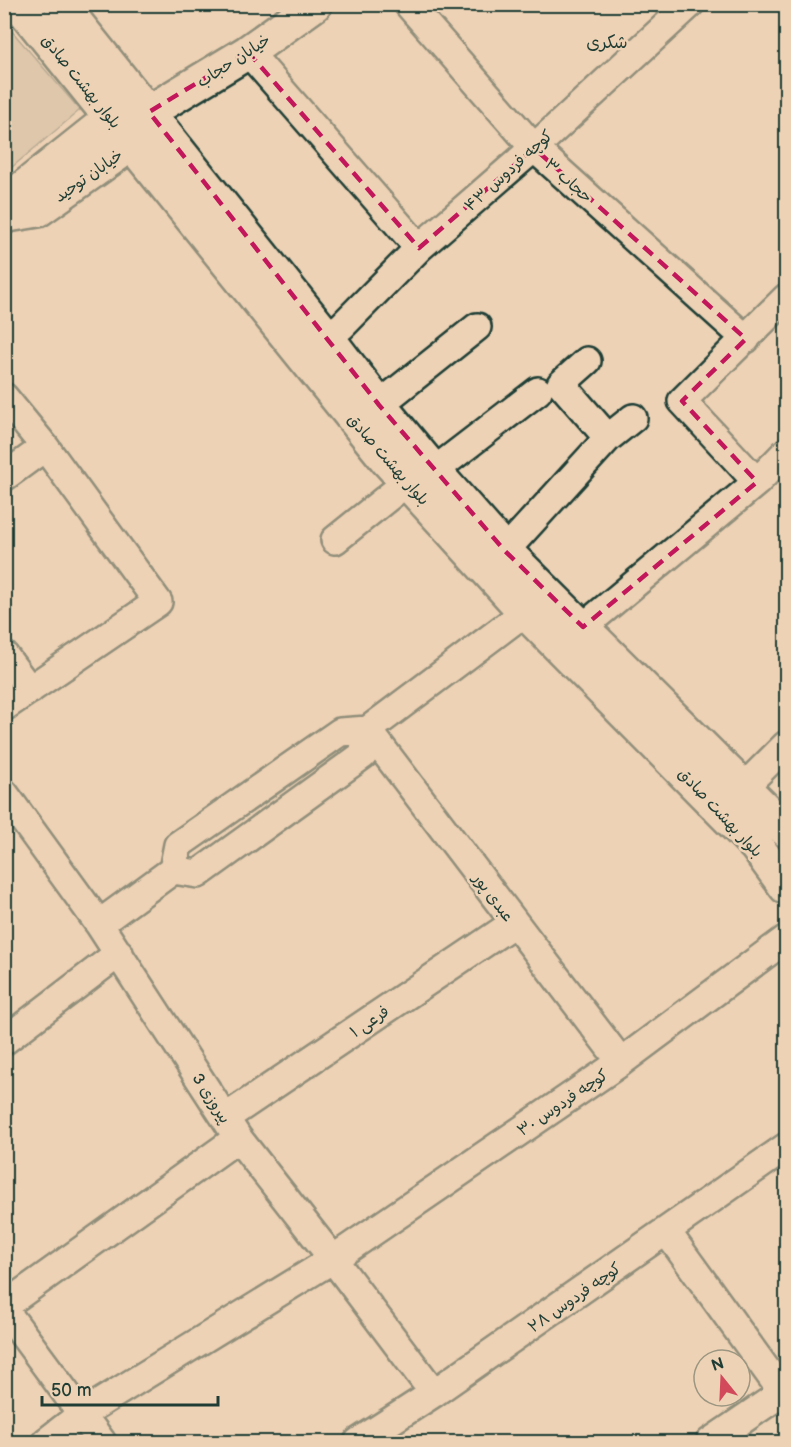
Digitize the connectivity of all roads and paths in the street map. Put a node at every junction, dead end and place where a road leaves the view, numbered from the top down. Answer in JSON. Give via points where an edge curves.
{"nodes":[{"id":1,"x":19,"y":4,"type":"edge"},
{"id":2,"x":61,"y":4,"type":"edge"},
{"id":3,"x":315,"y":4,"type":"edge"},
{"id":4,"x":408,"y":4,"type":"edge"},
{"id":5,"x":690,"y":4,"type":"edge"},
{"id":6,"x":248,"y":52,"type":"junction"},
{"id":7,"x":83,"y":83,"type":"junction"},
{"id":8,"x":149,"y":112,"type":"junction"},
{"id":9,"x":111,"y":118,"type":"junction"},
{"id":10,"x":133,"y":143,"type":"junction"},
{"id":11,"x":534,"y":148,"type":"junction"},
{"id":12,"x":71,"y":150,"type":"junction"},
{"id":13,"x":6,"y":216,"type":"edge"},
{"id":14,"x":419,"y":248,"type":"junction"},
{"id":15,"x":786,"y":298,"type":"edge"},
{"id":16,"x":477,"y":327,"type":"dead end"},
{"id":17,"x":327,"y":337,"type":"junction"},
{"id":18,"x":746,"y":339,"type":"junction"},
{"id":19,"x":587,"y":361,"type":"dead end"},
{"id":20,"x":538,"y":391,"type":"dead end"},
{"id":21,"x":4,"y":397,"type":"edge"},
{"id":22,"x":379,"y":405,"type":"junction"},
{"id":23,"x":633,"y":418,"type":"dead end"},
{"id":24,"x":608,"y":438,"type":"junction"},
{"id":25,"x":45,"y":447,"type":"junction"},
{"id":26,"x":786,"y":452,"type":"edge"},
{"id":27,"x":420,"y":476,"type":"junction"},
{"id":28,"x":4,"y":477,"type":"edge"},
{"id":29,"x":757,"y":482,"type":"junction"},
{"id":30,"x":335,"y":540,"type":"dead end"},
{"id":31,"x":505,"y":551,"type":"junction"},
{"id":32,"x":525,"y":612,"type":"junction"},
{"id":33,"x":583,"y":627,"type":"junction"},
{"id":34,"x":4,"y":655,"type":"edge"},
{"id":35,"x":30,"y":690,"type":"junction"},
{"id":36,"x":4,"y":707,"type":"edge"},
{"id":37,"x":368,"y":730,"type":"junction"},
{"id":38,"x":786,"y":745,"type":"edge"},
{"id":39,"x":745,"y":791,"type":"junction"},
{"id":40,"x":4,"y":793,"type":"edge"},
{"id":41,"x":786,"y":830,"type":"edge"},
{"id":42,"x":785,"y":883,"type":"edge"},
{"id":43,"x":514,"y":923,"type":"junction"},
{"id":44,"x":99,"y":924,"type":"junction"},
{"id":45,"x":786,"y":939,"type":"edge"},
{"id":46,"x":118,"y":953,"type":"junction"},
{"id":47,"x":4,"y":1041,"type":"edge"},
{"id":48,"x":621,"y":1062,"type":"junction"},
{"id":49,"x":231,"y":1128,"type":"junction"},
{"id":50,"x":786,"y":1147,"type":"edge"},
{"id":51,"x":667,"y":1232,"type":"junction"},
{"id":52,"x":333,"y":1259,"type":"junction"},
{"id":53,"x":4,"y":1307,"type":"edge"},
{"id":54,"x":434,"y":1393,"type":"junction"},
{"id":55,"x":785,"y":1393,"type":"edge"},
{"id":56,"x":82,"y":1414,"type":"junction"},
{"id":57,"x":46,"y":1443,"type":"edge"},
{"id":58,"x":102,"y":1443,"type":"edge"},
{"id":59,"x":358,"y":1443,"type":"edge"},
{"id":60,"x":710,"y":1443,"type":"edge"}],
"edges":[{"from":1,"to":7,"type":"street","name":"بلوار بهشت صادق"},
{"from":2,"to":8,"type":"street","name":"بلوار بهشت صادق"},
{"from":3,"to":6,"type":"street","name":"خیابان حجاب"},
{"from":4,"to":11,"type":"street","name":"حجاب ۳"},
{"from":5,"to":11,"type":"street","name":"کوچه فردوس ۴۳"},
{"from":6,"to":8,"type":"street","name":"خیابان حجاب"},
{"from":6,"to":14,"type":"street"},
{"from":7,"to":9,"type":"street","name":"بلوار بهشت صادق"},
{"from":7,"to":12,"type":"street","via":[[86,120]]},
{"from":8,"to":9,"type":"street","name":"خیابان توحید"},
{"from":8,"to":10,"type":"street","name":"خیابان توحید"},
{"from":8,"to":17,"type":"street","name":"بلوار بهشت صادق"},
{"from":9,"to":10,"type":"street","name":"بلوار بهشت صادق"},
{"from":9,"to":12,"type":"street","name":"خیابان توحید"},
{"from":10,"to":13,"type":"street","name":"خیابان توحید","via":[[38,210]]},
{"from":10,"to":27,"type":"street","name":"بلوار بهشت صادق","via":[[387,460]]},
{"from":11,"to":14,"type":"street","name":"کوچه فردوس ۴۳"},
{"from":11,"to":18,"type":"street","name":"حجاب ۳"},
{"from":12,"to":13,"type":"street","name":"خیابان توحید","via":[[22,189]]},
{"from":14,"to":17,"type":"street","name":"کوچه فردوس ۴۳"},
{"from":15,"to":18,"type":"street"},
{"from":16,"to":22,"type":"street"},
{"from":17,"to":22,"type":"street","name":"بلوار بهشت صادق"},
{"from":18,"to":29,"type":"street","via":[[682,401]]},
{"from":19,"to":24,"type":"street","via":[[561,384]]},
{"from":20,"to":27,"type":"street"},
{"from":21,"to":25,"type":"street"},
{"from":22,"to":27,"type":"street","name":"بلوار بهشت صادق"},
{"from":23,"to":24,"type":"street"},
{"from":24,"to":31,"type":"street"},
{"from":25,"to":28,"type":"street"},
{"from":25,"to":35,"type":"street","via":[[158,602]]},
{"from":26,"to":29,"type":"street"},
{"from":27,"to":30,"type":"street"},
{"from":27,"to":31,"type":"street","name":"بلوار بهشت صادق"},
{"from":27,"to":32,"type":"street","name":"بلوار بهشت صادق"},
{"from":29,"to":33,"type":"street"},
{"from":31,"to":33,"type":"street","name":"بلوار بهشت صادق"},
{"from":32,"to":37,"type":"street"},
{"from":32,"to":42,"type":"street","name":"بلوار بهشت صادق","via":[[723,811]]},
{"from":33,"to":39,"type":"street","name":"بلوار بهشت صادق"},
{"from":34,"to":35,"type":"street"},
{"from":35,"to":36,"type":"street"},
{"from":37,"to":43,"type":"street","name":"عبدی پور"},
{"from":37,"to":44,"type":"street","via":[[363,755],[198,874],[173,870]]},
{"from":38,"to":39,"type":"street"},
{"from":39,"to":41,"type":"street","name":"بلوار بهشت صادق"},
{"from":40,"to":44,"type":"street","name":"پیروزی 3"},
{"from":43,"to":48,"type":"street","name":"عبدی پور"},
{"from":43,"to":49,"type":"street","name":"فرعی ۱"},
{"from":44,"to":46,"type":"street","name":"پیروزی 3"},
{"from":45,"to":48,"type":"street","name":"کوچه فردوس ۳۰"},
{"from":46,"to":47,"type":"street"},
{"from":46,"to":49,"type":"street","name":"پیروزی 3"},
{"from":48,"to":52,"type":"street","name":"کوچه فردوس ۳۰"},
{"from":49,"to":52,"type":"street","name":"پیروزی 3"},
{"from":49,"to":53,"type":"street","name":"فرعی ۱"},
{"from":50,"to":51,"type":"street","name":"کوچه فردوس ۲۸"},
{"from":51,"to":54,"type":"street","name":"کوچه فردوس ۲۸"},
{"from":51,"to":55,"type":"street"},
{"from":52,"to":54,"type":"street","name":"پیروزی 3"},
{"from":52,"to":56,"type":"street","name":"کوچه فردوس ۳۰"},
{"from":53,"to":56,"type":"street"},
{"from":54,"to":59,"type":"street","name":"کوچه فردوس ۲۸"},
{"from":55,"to":60,"type":"street"},
{"from":56,"to":57,"type":"street","name":"کوچه فردوس ۳۰"},
{"from":56,"to":58,"type":"street"}]}
